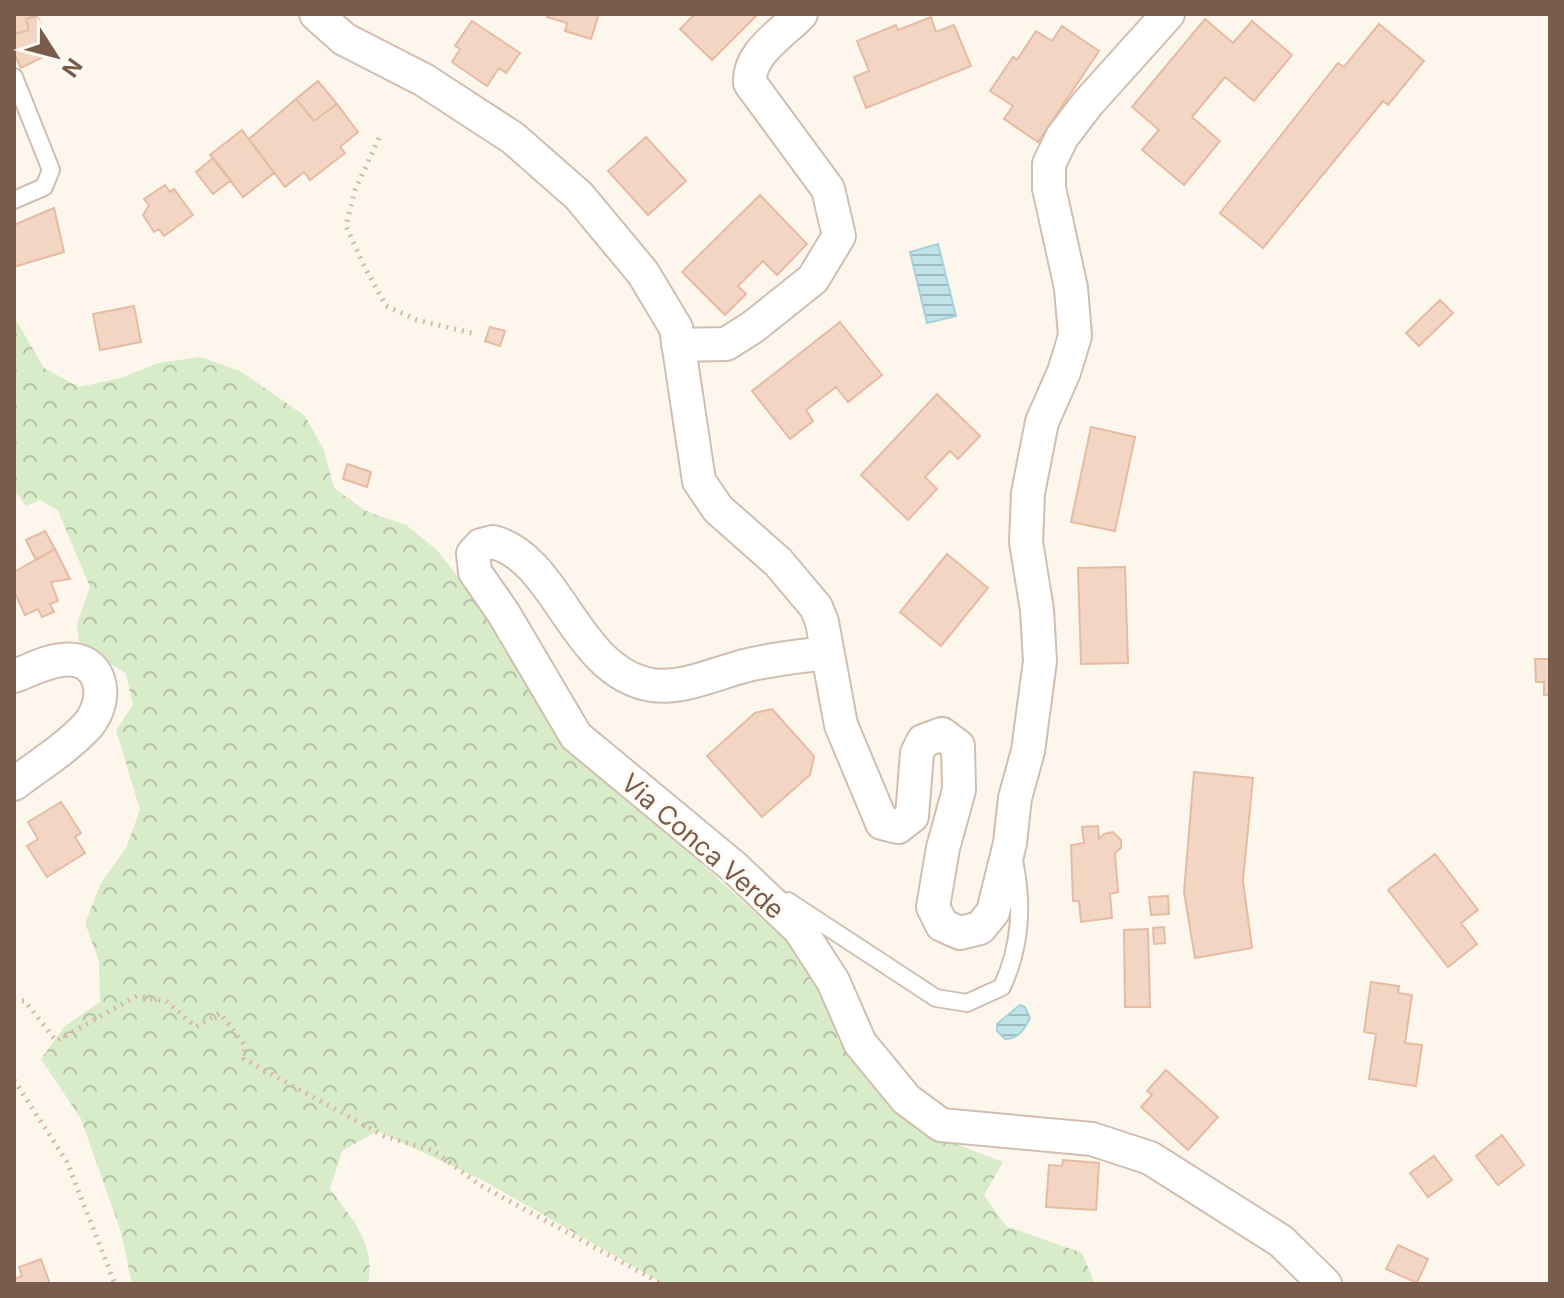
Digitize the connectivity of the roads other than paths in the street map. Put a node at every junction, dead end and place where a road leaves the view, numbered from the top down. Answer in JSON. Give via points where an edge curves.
{"nodes":[{"id":1,"x":316,"y":14,"type":"edge"},
{"id":2,"x":801,"y":14,"type":"edge"},
{"id":3,"x":1168,"y":14,"type":"edge"},
{"id":4,"x":14,"y":77,"type":"edge"},
{"id":5,"x":14,"y":200,"type":"edge"},
{"id":6,"x":678,"y":345,"type":"junction"},
{"id":7,"x":826,"y":653,"type":"junction"},
{"id":8,"x":14,"y":676,"type":"edge"},
{"id":9,"x":14,"y":784,"type":"edge"},
{"id":10,"x":1010,"y":843,"type":"junction"},
{"id":11,"x":734,"y":867,"type":"junction"},
{"id":12,"x":1325,"y":1284,"type":"edge"}],
"edges":[{"from":1,"to":6,"type":"street","via":[[344,39],[424,80],[513,138],[579,196],[643,273],[676,328]]},
{"from":2,"to":6,"type":"street","via":[[757,56],[750,83],[828,189],[839,236],[813,279],[753,327],[726,344]]},
{"from":3,"to":10,"type":"street","via":[[1088,103],[1049,164],[1075,336],[1042,422],[1028,493],[1026,542],[1040,661]]},
{"from":4,"to":5,"type":"lane","via":[[51,170],[44,187]]},
{"from":6,"to":7,"type":"street","via":[[699,481],[718,509],[778,562],[816,607]]},
{"from":7,"to":10,"type":"street","via":[[841,725],[882,823],[898,827],[912,816],[917,753],[923,741],[942,734],[958,746],[959,790],[933,907],[942,925],[971,933],[988,922]]},
{"from":7,"to":11,"type":"street","name":"Via Conca Verde","via":[[676,683],[634,681],[596,651],[524,557],[493,542],[473,554],[475,572],[576,736]]},
{"from":8,"to":9,"type":"street","via":[[63,659],[86,665],[99,679],[103,701],[70,742]]},
{"from":10,"to":11,"type":"lane","via":[[1018,881],[1016,956],[1002,987],[967,1003],[936,998]]},
{"from":11,"to":12,"type":"street","name":"Via Conca Verde","via":[[800,930],[833,981],[860,1043],[906,1099],[941,1125],[1092,1139],[1150,1158],[1281,1241]]}]}
